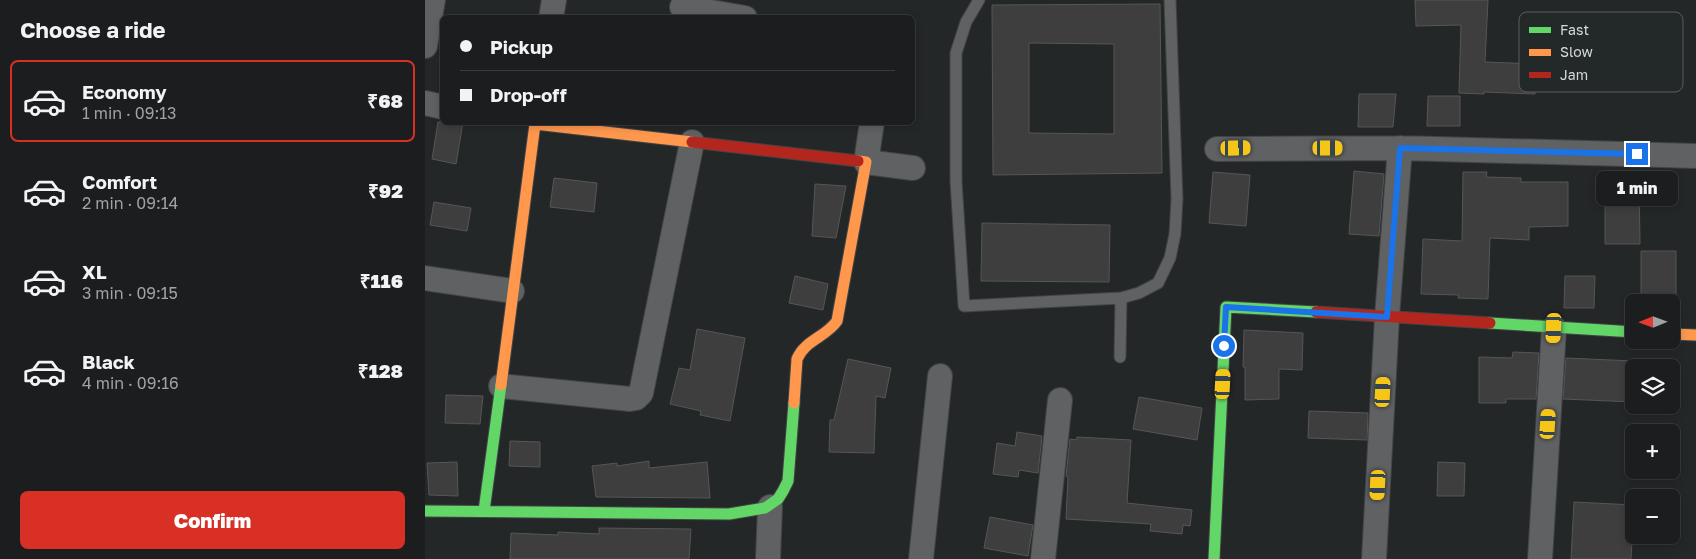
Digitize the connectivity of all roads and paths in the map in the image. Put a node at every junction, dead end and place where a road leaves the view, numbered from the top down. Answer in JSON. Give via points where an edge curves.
{"nodes":[{"id":1,"x":433,"y":0,"type":"edge"},
{"id":2,"x":554,"y":0,"type":"edge"},
{"id":3,"x":979,"y":0,"type":"edge"},
{"id":4,"x":1170,"y":0,"type":"edge"},
{"id":5,"x":682,"y":8,"type":"edge"},
{"id":6,"x":552,"y":15,"type":"edge"},
{"id":7,"x":726,"y":15,"type":"edge"},
{"id":8,"x":425,"y":46,"type":"edge"},
{"id":9,"x":425,"y":104,"type":"edge"},
{"id":10,"x":440,"y":106,"type":"edge"},
{"id":11,"x":532,"y":125,"type":"edge"},
{"id":12,"x":565,"y":125,"type":"edge"},
{"id":13,"x":872,"y":125,"type":"edge"},
{"id":14,"x":665,"y":131,"type":"edge"},
{"id":15,"x":692,"y":142,"type":"junction"},
{"id":16,"x":1400,"y":148,"type":"junction"},
{"id":17,"x":1217,"y":149,"type":"dead end"},
{"id":18,"x":1696,"y":156,"type":"edge"},
{"id":19,"x":866,"y":162,"type":"junction"},
{"id":20,"x":913,"y":168,"type":"dead end"},
{"id":21,"x":425,"y":278,"type":"edge"},
{"id":22,"x":512,"y":291,"type":"junction"},
{"id":23,"x":1121,"y":298,"type":"junction"},
{"id":24,"x":1387,"y":317,"type":"junction"},
{"id":25,"x":1554,"y":328,"type":"junction"},
{"id":26,"x":1625,"y":332,"type":"edge"},
{"id":27,"x":1680,"y":334,"type":"edge"},
{"id":28,"x":1696,"y":335,"type":"edge"},
{"id":29,"x":1120,"y":357,"type":"dead end"},
{"id":30,"x":940,"y":376,"type":"dead end"},
{"id":31,"x":501,"y":386,"type":"junction"},
{"id":32,"x":1060,"y":400,"type":"dead end"},
{"id":33,"x":770,"y":507,"type":"junction"},
{"id":34,"x":425,"y":511,"type":"edge"},
{"id":35,"x":484,"y":511,"type":"junction"},
{"id":36,"x":768,"y":559,"type":"edge"},
{"id":37,"x":921,"y":559,"type":"edge"},
{"id":38,"x":1043,"y":559,"type":"edge"},
{"id":39,"x":1215,"y":559,"type":"edge"},
{"id":40,"x":1374,"y":559,"type":"edge"},
{"id":41,"x":1540,"y":559,"type":"edge"}],
"edges":[{"from":1,"to":8,"type":"street"},
{"from":2,"to":6,"type":"street"},
{"from":3,"to":23,"type":"lane","via":[[966,22],[956,53],[956,181],[964,306]]},
{"from":4,"to":23,"type":"lane","via":[[1177,199],[1175,234],[1170,258],[1158,283]]},
{"from":5,"to":7,"type":"street"},
{"from":9,"to":10,"type":"street"},
{"from":11,"to":22,"type":"street"},
{"from":12,"to":14,"type":"street"},
{"from":13,"to":19,"type":"street"},
{"from":14,"to":15,"type":"street"},
{"from":15,"to":19,"type":"street"},
{"from":15,"to":31,"type":"street","via":[[641,393],[630,399]]},
{"from":16,"to":17,"type":"street"},
{"from":16,"to":18,"type":"street"},
{"from":16,"to":24,"type":"street"},
{"from":19,"to":20,"type":"street"},
{"from":19,"to":33,"type":"street","via":[[837,321],[834,327],[799,352],[788,481]]},
{"from":21,"to":22,"type":"street"},
{"from":22,"to":31,"type":"street"},
{"from":23,"to":29,"type":"lane"},
{"from":24,"to":25,"type":"street"},
{"from":24,"to":39,"type":"street","via":[[1226,307]]},
{"from":24,"to":40,"type":"street"},
{"from":25,"to":26,"type":"street"},
{"from":25,"to":41,"type":"street"},
{"from":27,"to":28,"type":"street"},
{"from":30,"to":37,"type":"street"},
{"from":31,"to":35,"type":"street"},
{"from":32,"to":38,"type":"street"},
{"from":33,"to":35,"type":"street","via":[[729,514]]},
{"from":33,"to":36,"type":"street"},
{"from":34,"to":35,"type":"street"}]}
